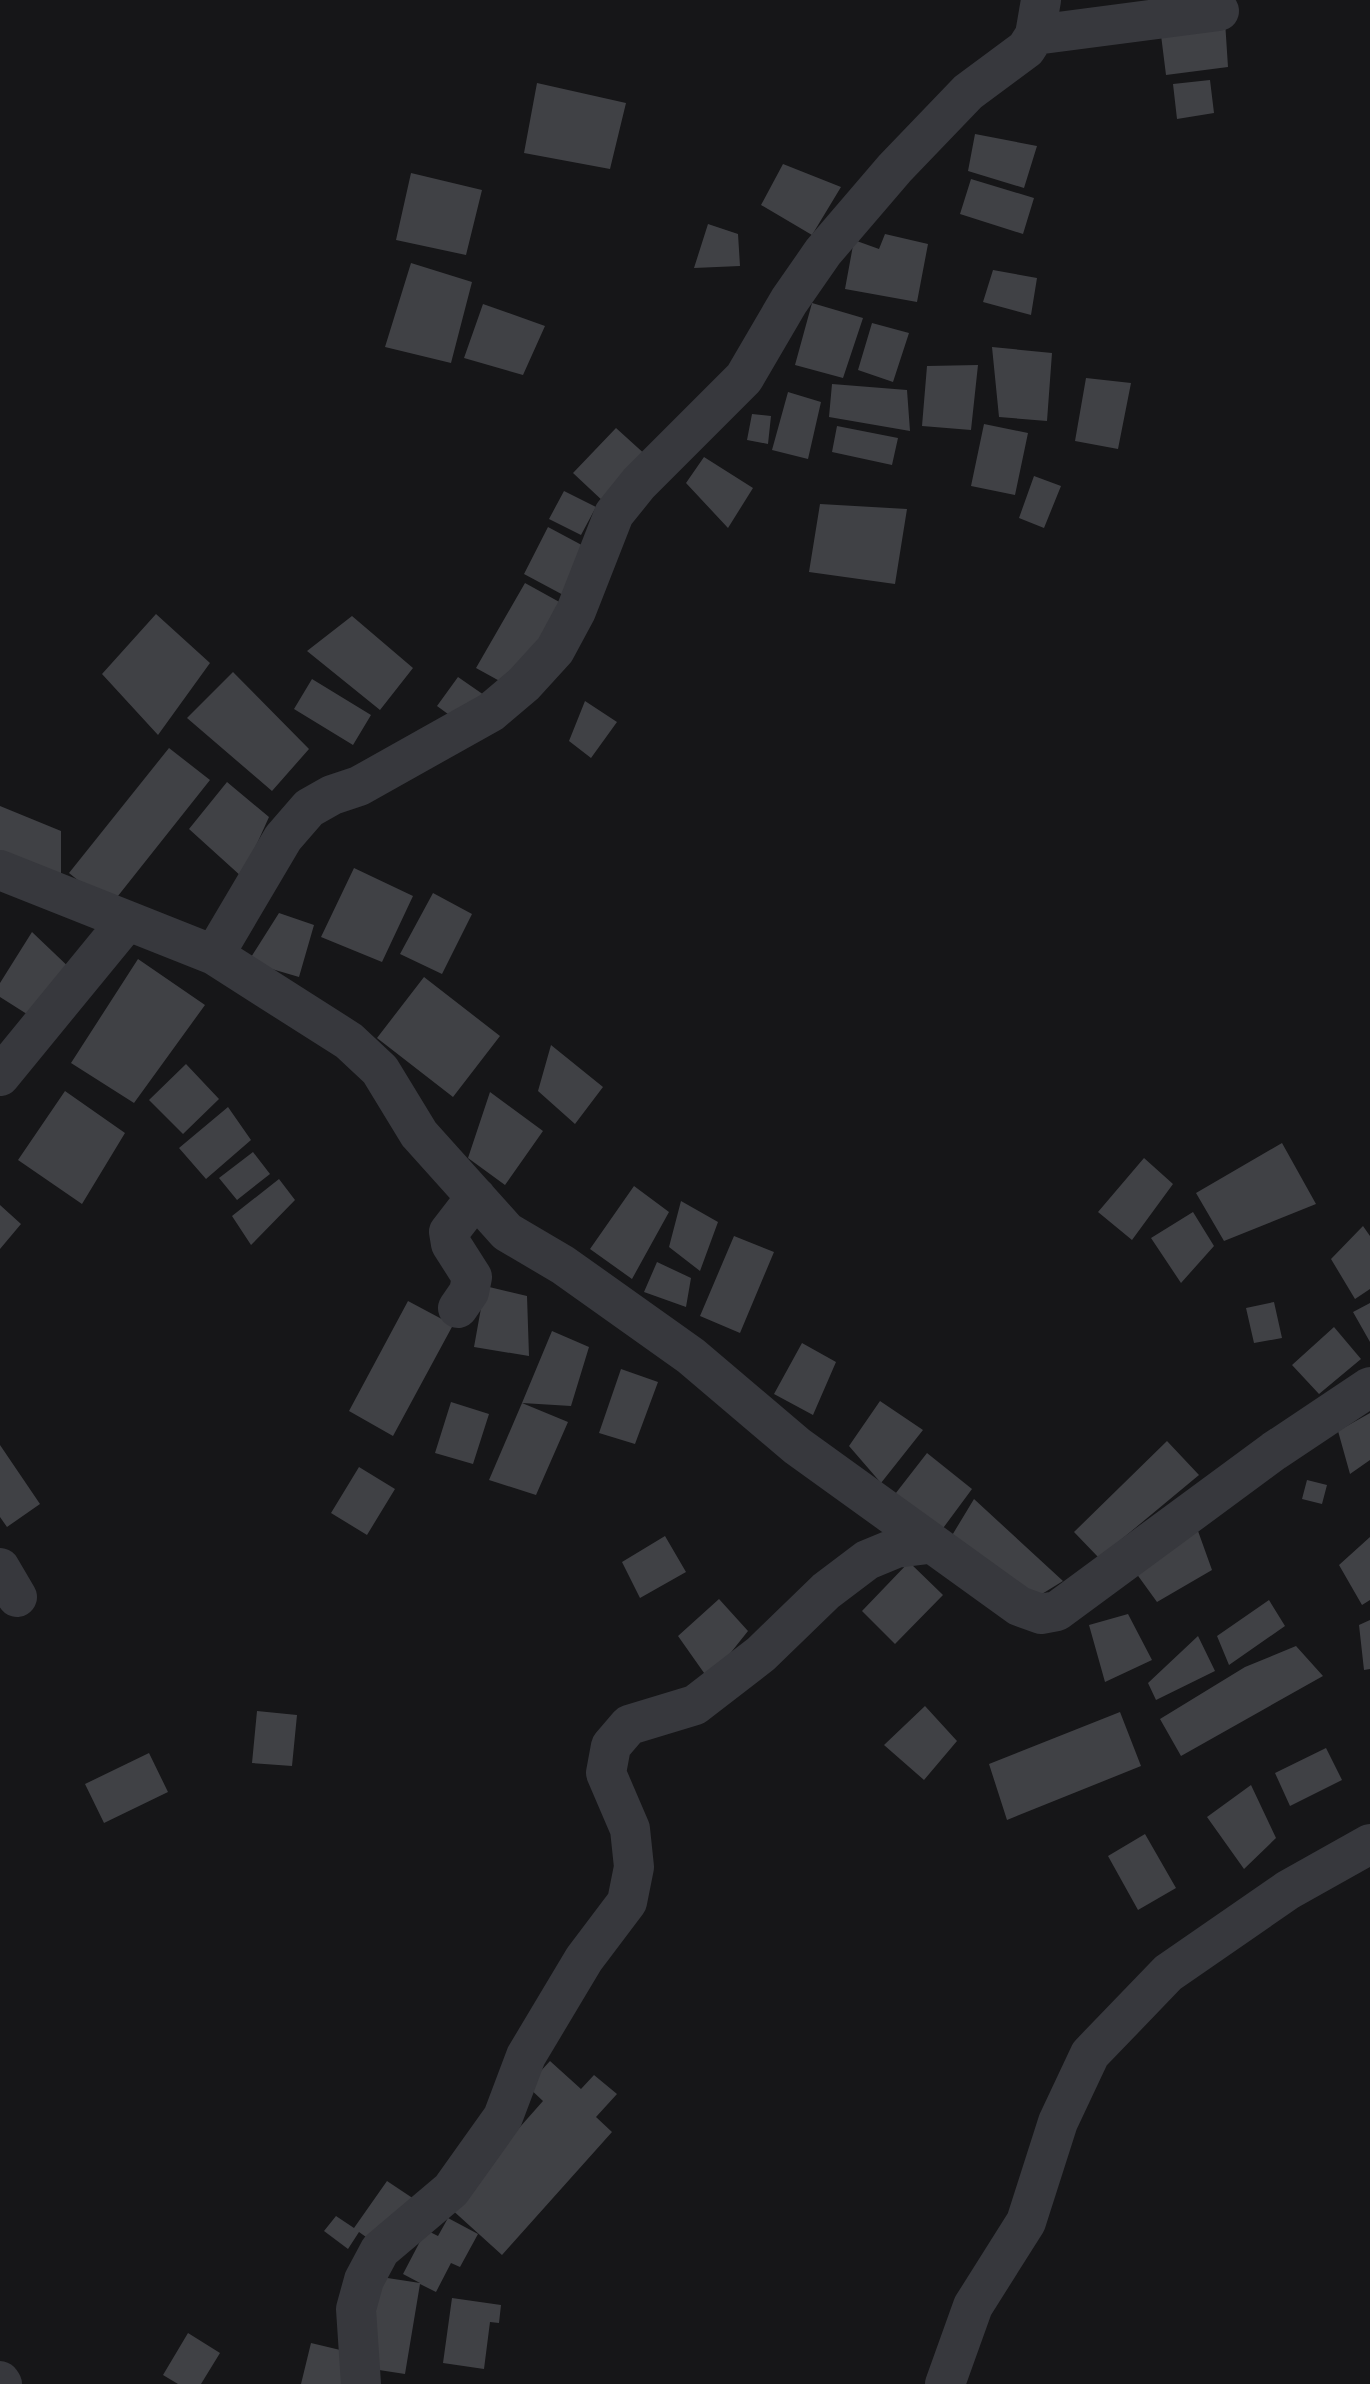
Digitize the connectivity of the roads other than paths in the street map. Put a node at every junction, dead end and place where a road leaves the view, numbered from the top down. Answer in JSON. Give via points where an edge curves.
{"nodes":[{"id":1,"x":1219,"y":11,"type":"dead end"},
{"id":2,"x":1038,"y":17,"type":"edge"},
{"id":3,"x":0,"y":870,"type":"edge"},
{"id":4,"x":127,"y":921,"type":"junction"},
{"id":5,"x":214,"y":955,"type":"junction"},
{"id":6,"x":0,"y":1076,"type":"edge"},
{"id":7,"x":476,"y":1197,"type":"junction"},
{"id":8,"x":458,"y":1308,"type":"dead end"},
{"id":9,"x":1370,"y":1387,"type":"edge"},
{"id":10,"x":928,"y":1544,"type":"junction"},
{"id":11,"x":1370,"y":1844,"type":"edge"},
{"id":12,"x":361,"y":2384,"type":"edge"},
{"id":13,"x":945,"y":2384,"type":"edge"}],
"edges":[{"from":1,"to":2,"type":"street"},
{"from":2,"to":5,"type":"street","via":[[1026,49],[968,92],[895,168],[823,252],[744,378],[614,514],[555,650],[491,712],[309,808],[283,838]]},
{"from":3,"to":4,"type":"street"},
{"from":4,"to":5,"type":"street"},
{"from":4,"to":6,"type":"street"},
{"from":5,"to":7,"type":"street","via":[[366,1054],[419,1134]]},
{"from":7,"to":8,"type":"street","via":[[449,1232],[472,1277]]},
{"from":7,"to":10,"type":"street","via":[[507,1232],[691,1356],[797,1446]]},
{"from":9,"to":10,"type":"street","via":[[1049,1614],[1019,1606]]},
{"from":10,"to":12,"type":"street","via":[[896,1548],[867,1560],[695,1705],[629,1725],[611,1746],[606,1773],[630,1829],[634,1867],[627,1902],[584,1959],[526,2056],[503,2117],[451,2190],[380,2250],[356,2309]]},
{"from":11,"to":13,"type":"street","via":[[1288,1890],[1168,1973],[1090,2054],[1058,2122],[1026,2222],[973,2306]]}]}
